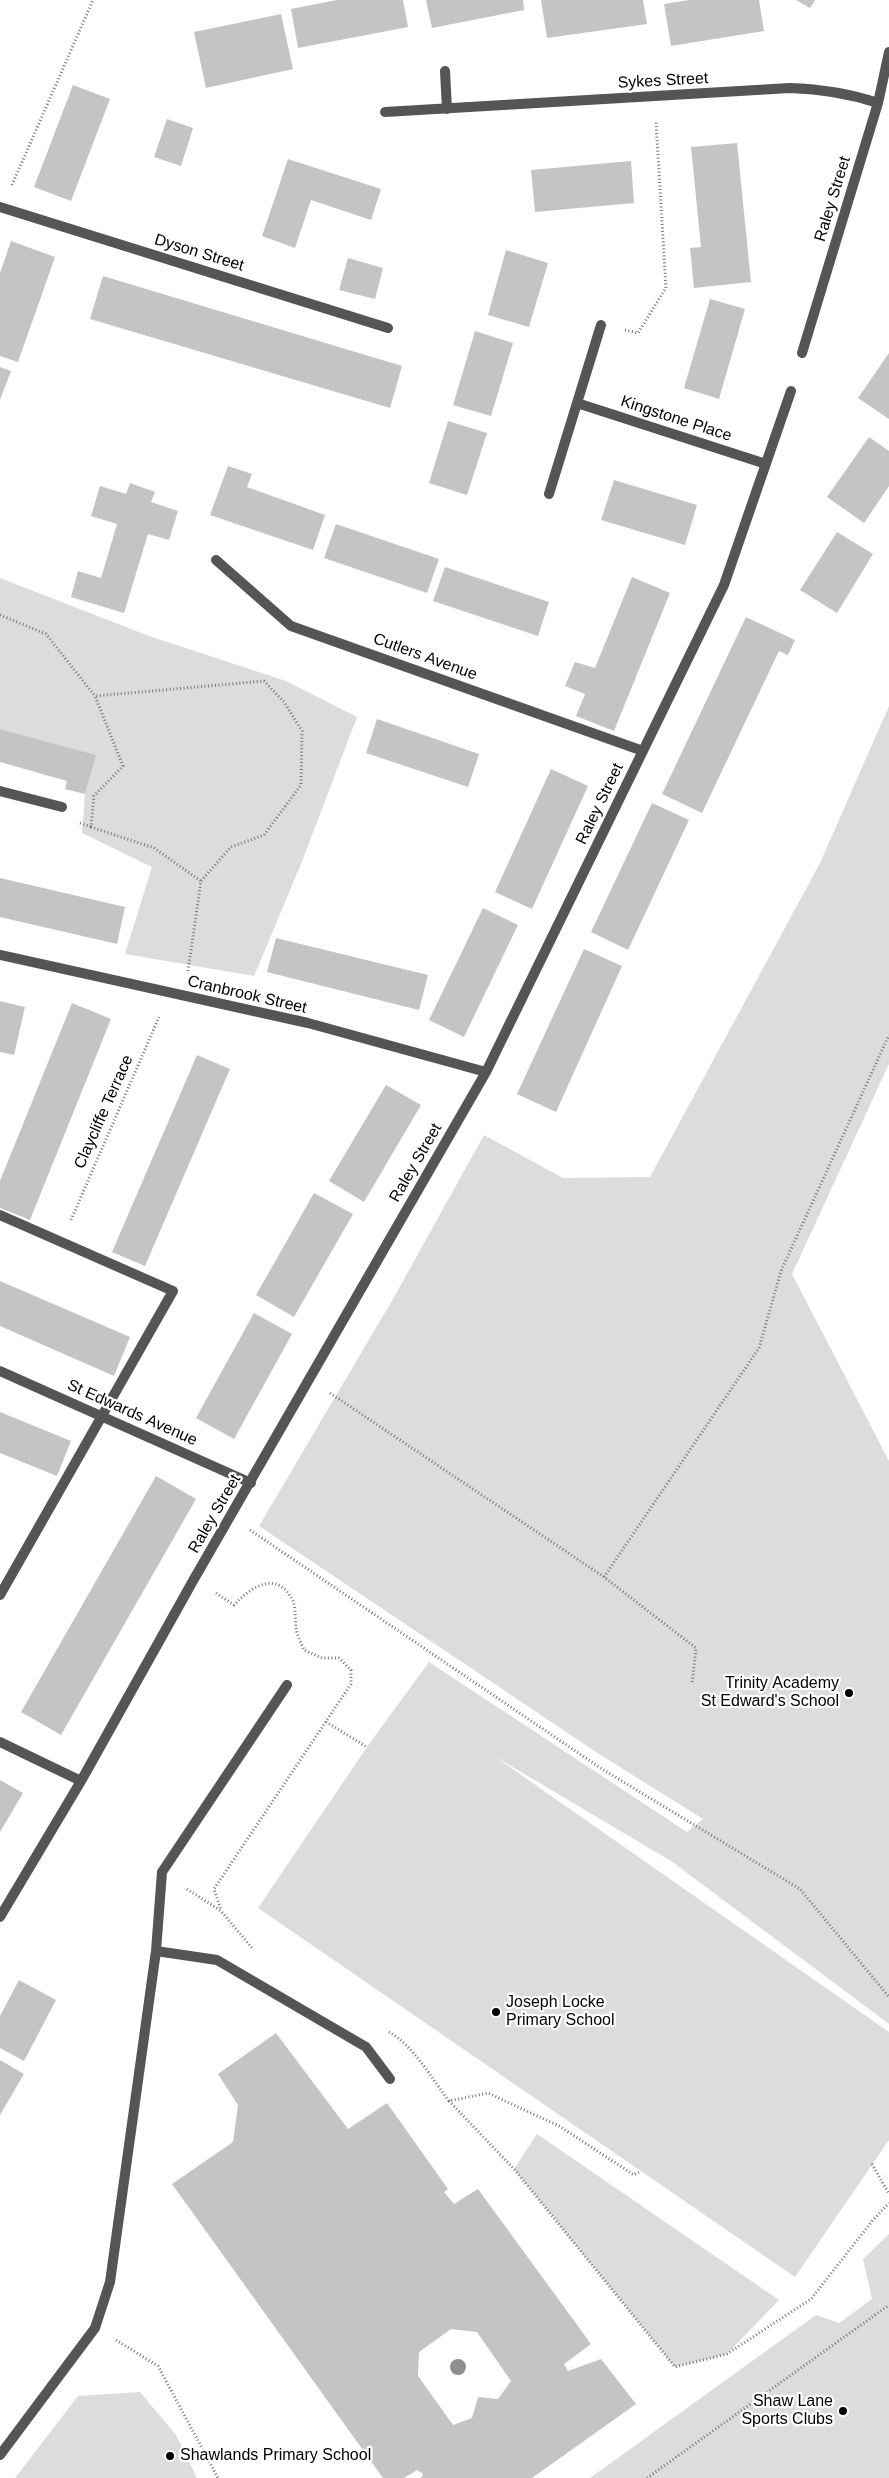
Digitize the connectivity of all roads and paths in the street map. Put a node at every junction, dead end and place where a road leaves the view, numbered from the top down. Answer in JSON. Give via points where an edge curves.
{"nodes":[{"id":1,"x":93,"y":0,"type":"edge"},
{"id":2,"x":889,"y":52,"type":"edge"},
{"id":3,"x":445,"y":71,"type":"dead end"},
{"id":4,"x":655,"y":96,"type":"junction"},
{"id":5,"x":882,"y":98,"type":"edge"},
{"id":6,"x":448,"y":109,"type":"junction"},
{"id":7,"x":385,"y":112,"type":"dead end"},
{"id":8,"x":1,"y":207,"type":"edge"},
{"id":9,"x":601,"y":325,"type":"joint"},
{"id":10,"x":388,"y":328,"type":"dead end"},
{"id":11,"x":802,"y":353,"type":"dead end"},
{"id":12,"x":792,"y":391,"type":"dead end"},
{"id":13,"x":577,"y":403,"type":"junction"},
{"id":14,"x":766,"y":464,"type":"junction"},
{"id":15,"x":549,"y":494,"type":"dead end"},
{"id":16,"x":216,"y":560,"type":"dead end"},
{"id":17,"x":0,"y":616,"type":"edge"},
{"id":18,"x":95,"y":696,"type":"junction"},
{"id":19,"x":643,"y":750,"type":"junction"},
{"id":20,"x":0,"y":791,"type":"edge"},
{"id":21,"x":62,"y":807,"type":"dead end"},
{"id":22,"x":201,"y":881,"type":"junction"},
{"id":23,"x":0,"y":955,"type":"edge"},
{"id":24,"x":170,"y":993,"type":"junction"},
{"id":25,"x":184,"y":996,"type":"junction"},
{"id":26,"x":889,"y":1035,"type":"edge"},
{"id":27,"x":486,"y":1072,"type":"junction"},
{"id":28,"x":0,"y":1215,"type":"edge"},
{"id":29,"x":62,"y":1241,"type":"junction"},
{"id":30,"x":0,"y":1371,"type":"edge"},
{"id":31,"x":308,"y":1379,"type":"junction"},
{"id":32,"x":104,"y":1416,"type":"junction"},
{"id":33,"x":251,"y":1483,"type":"junction"},
{"id":34,"x":231,"y":1518,"type":"junction"},
{"id":35,"x":604,"y":1577,"type":"junction"},
{"id":36,"x":0,"y":1595,"type":"edge"},
{"id":37,"x":692,"y":1684,"type":"dead end"},
{"id":38,"x":287,"y":1685,"type":"dead end"},
{"id":39,"x":326,"y":1722,"type":"dead end"},
{"id":40,"x":0,"y":1742,"type":"edge"},
{"id":41,"x":367,"y":1747,"type":"dead end"},
{"id":42,"x":81,"y":1781,"type":"junction"},
{"id":43,"x":162,"y":1872,"type":"junction"},
{"id":44,"x":0,"y":1917,"type":"edge"},
{"id":45,"x":256,"y":1950,"type":"dead end"},
{"id":46,"x":156,"y":1951,"type":"junction"},
{"id":47,"x":889,"y":1997,"type":"edge"},
{"id":48,"x":387,"y":2032,"type":"dead end"},
{"id":49,"x":390,"y":2078,"type":"dead end"},
{"id":50,"x":449,"y":2100,"type":"junction"},
{"id":51,"x":872,"y":2164,"type":"dead end"},
{"id":52,"x":641,"y":2170,"type":"dead end"},
{"id":53,"x":889,"y":2194,"type":"edge"},
{"id":54,"x":889,"y":2203,"type":"edge"},
{"id":55,"x":889,"y":2304,"type":"edge"},
{"id":56,"x":95,"y":2328,"type":"junction"},
{"id":57,"x":0,"y":2455,"type":"edge"},
{"id":58,"x":218,"y":2478,"type":"edge"},
{"id":59,"x":647,"y":2478,"type":"edge"}],
"edges":[{"from":1,"to":8,"type":"path"},
{"from":2,"to":5,"type":"street","name":"Raley Street"},
{"from":3,"to":6,"type":"street"},
{"from":4,"to":5,"type":"street","name":"Sykes Street","via":[[790,88]]},
{"from":4,"to":6,"type":"street","name":"Sykes Street"},
{"from":4,"to":9,"type":"path","via":[[666,288],[638,333]]},
{"from":5,"to":11,"type":"street","name":"Raley Street"},
{"from":6,"to":7,"type":"street","name":"Sykes Street"},
{"from":8,"to":10,"type":"street","name":"Dyson Street"},
{"from":9,"to":13,"type":"street"},
{"from":12,"to":14,"type":"street","name":"Raley Street"},
{"from":13,"to":14,"type":"street","name":"Kingstone Place"},
{"from":13,"to":15,"type":"street"},
{"from":14,"to":19,"type":"street","name":"Raley Street","via":[[724,585]]},
{"from":16,"to":19,"type":"street","name":"Cutlers Avenue","via":[[291,626]]},
{"from":17,"to":18,"type":"path","via":[[46,634]]},
{"from":18,"to":22,"type":"path","via":[[123,766],[94,796],[91,827],[154,848]]},
{"from":18,"to":22,"type":"path","via":[[264,681],[284,702],[302,730],[301,785],[264,836],[231,847]]},
{"from":19,"to":27,"type":"street","name":"Raley Street"},
{"from":20,"to":21,"type":"street"},
{"from":22,"to":25,"type":"path"},
{"from":23,"to":24,"type":"street","name":"Cranbrook Street"},
{"from":24,"to":25,"type":"street","name":"Cranbrook Street"},
{"from":24,"to":29,"type":"path","name":"Claycliffe Terrace"},
{"from":25,"to":27,"type":"street","name":"Cranbrook Street","via":[[308,1023]]},
{"from":26,"to":35,"type":"path","via":[[780,1271],[760,1348]]},
{"from":27,"to":31,"type":"street","name":"Raley Street"},
{"from":28,"to":29,"type":"street"},
{"from":29,"to":32,"type":"street","via":[[173,1291]]},
{"from":30,"to":32,"type":"street","name":"St Edwards Avenue"},
{"from":31,"to":33,"type":"street","name":"Raley Street"},
{"from":31,"to":35,"type":"path"},
{"from":32,"to":33,"type":"street","name":"St Edwards Avenue"},
{"from":32,"to":36,"type":"street"},
{"from":33,"to":34,"type":"street","name":"Raley Street"},
{"from":34,"to":42,"type":"street","name":"Raley Street"},
{"from":34,"to":47,"type":"path","via":[[602,1769],[800,1889]]},
{"from":35,"to":37,"type":"path","via":[[696,1648]]},
{"from":38,"to":43,"type":"street"},
{"from":39,"to":41,"type":"path"},
{"from":40,"to":42,"type":"street"},
{"from":42,"to":44,"type":"street","name":"Raley Street"},
{"from":43,"to":45,"type":"path","via":[[221,1911],[248,1945]]},
{"from":43,"to":46,"type":"street"},
{"from":46,"to":49,"type":"street","via":[[217,1960],[366,2047]]},
{"from":46,"to":56,"type":"street","via":[[110,2282]]},
{"from":48,"to":50,"type":"path","via":[[396,2036],[411,2052]]},
{"from":50,"to":52,"type":"path","via":[[488,2093],[559,2126],[634,2175]]},
{"from":50,"to":54,"type":"path","via":[[514,2169],[675,2367],[727,2354],[811,2299]]},
{"from":51,"to":53,"type":"path"},
{"from":55,"to":59,"type":"path"},
{"from":56,"to":57,"type":"street"},
{"from":56,"to":58,"type":"path","via":[[158,2366]]}]}
